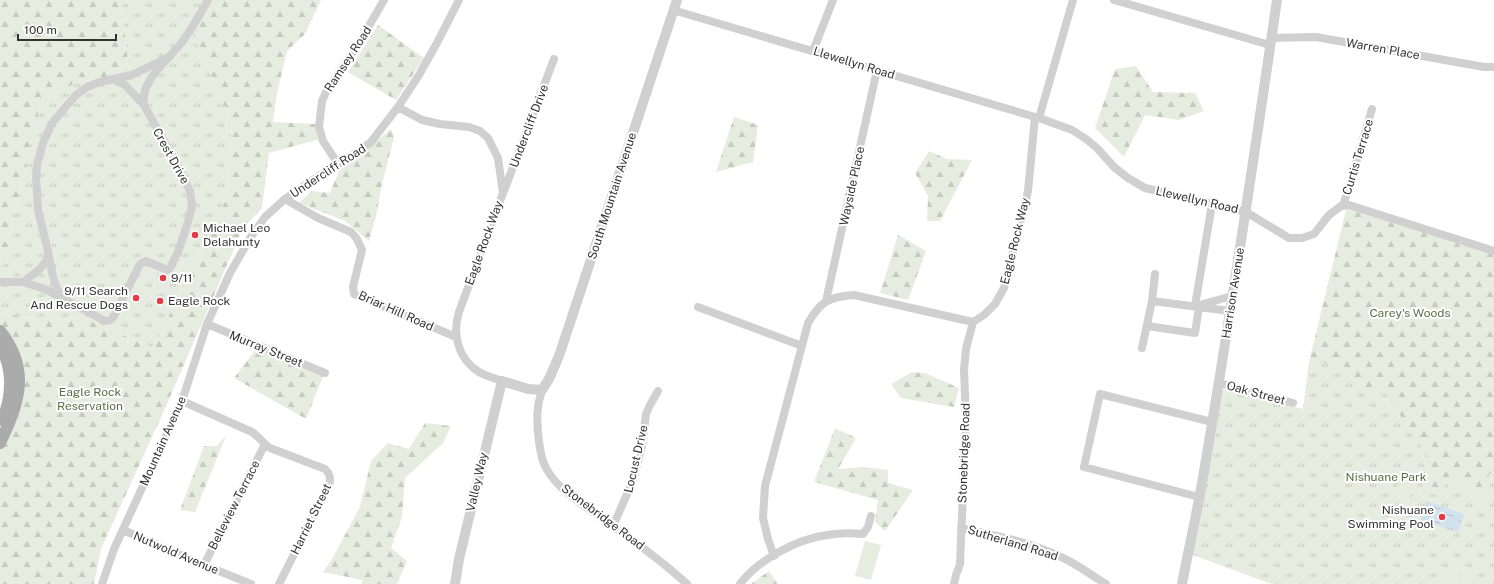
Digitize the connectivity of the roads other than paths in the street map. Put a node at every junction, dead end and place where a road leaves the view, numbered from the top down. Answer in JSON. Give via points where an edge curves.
{"nodes":[{"id":1,"x":208,"y":0,"type":"edge"},
{"id":2,"x":384,"y":0,"type":"edge"},
{"id":3,"x":459,"y":0,"type":"edge"},
{"id":4,"x":833,"y":0,"type":"edge"},
{"id":5,"x":1073,"y":0,"type":"edge"},
{"id":6,"x":1114,"y":0,"type":"edge"},
{"id":7,"x":1277,"y":0,"type":"edge"},
{"id":8,"x":675,"y":5,"type":"edge"},
{"id":9,"x":1271,"y":42,"type":"junction"},
{"id":10,"x":813,"y":51,"type":"junction"},
{"id":11,"x":167,"y":58,"type":"junction"},
{"id":12,"x":554,"y":59,"type":"dead end"},
{"id":13,"x":1494,"y":67,"type":"edge"},
{"id":14,"x":877,"y":70,"type":"junction"},
{"id":15,"x":115,"y":80,"type":"junction"},
{"id":16,"x":144,"y":105,"type":"junction"},
{"id":17,"x":398,"y":107,"type":"junction"},
{"id":18,"x":1372,"y":109,"type":"dead end"},
{"id":19,"x":1037,"y":118,"type":"junction"},
{"id":20,"x":338,"y":164,"type":"junction"},
{"id":21,"x":503,"y":193,"type":"junction"},
{"id":22,"x":285,"y":199,"type":"junction"},
{"id":23,"x":1212,"y":204,"type":"junction"},
{"id":24,"x":1343,"y":206,"type":"junction"},
{"id":25,"x":1246,"y":212,"type":"junction"},
{"id":26,"x":1494,"y":251,"type":"edge"},
{"id":27,"x":48,"y":252,"type":"junction"},
{"id":28,"x":1155,"y":274,"type":"dead end"},
{"id":29,"x":0,"y":282,"type":"edge"},
{"id":30,"x":23,"y":282,"type":"junction"},
{"id":31,"x":219,"y":296,"type":"joint"},
{"id":32,"x":1232,"y":296,"type":"junction"},
{"id":33,"x":61,"y":297,"type":"junction"},
{"id":34,"x":826,"y":301,"type":"junction"},
{"id":35,"x":1152,"y":301,"type":"junction"},
{"id":36,"x":1197,"y":306,"type":"junction"},
{"id":37,"x":698,"y":307,"type":"dead end"},
{"id":38,"x":1230,"y":310,"type":"junction"},
{"id":39,"x":973,"y":322,"type":"junction"},
{"id":40,"x":207,"y":324,"type":"junction"},
{"id":41,"x":1146,"y":326,"type":"junction"},
{"id":42,"x":0,"y":331,"type":"edge"},
{"id":43,"x":456,"y":337,"type":"junction"},
{"id":44,"x":802,"y":346,"type":"junction"},
{"id":45,"x":0,"y":347,"type":"edge"},
{"id":46,"x":1142,"y":348,"type":"dead end"},
{"id":47,"x":325,"y":373,"type":"dead end"},
{"id":48,"x":502,"y":381,"type":"junction"},
{"id":49,"x":1219,"y":383,"type":"junction"},
{"id":50,"x":542,"y":390,"type":"junction"},
{"id":51,"x":658,"y":391,"type":"dead end"},
{"id":52,"x":182,"y":401,"type":"junction"},
{"id":53,"x":1293,"y":403,"type":"dead end"},
{"id":54,"x":1212,"y":422,"type":"junction"},
{"id":55,"x":0,"y":424,"type":"edge"},
{"id":56,"x":0,"y":443,"type":"edge"},
{"id":57,"x":265,"y":444,"type":"junction"},
{"id":58,"x":1199,"y":497,"type":"junction"},
{"id":59,"x":871,"y":516,"type":"dead end"},
{"id":60,"x":614,"y":526,"type":"junction"},
{"id":61,"x":961,"y":528,"type":"junction"},
{"id":62,"x":123,"y":530,"type":"junction"},
{"id":63,"x":774,"y":556,"type":"junction"},
{"id":64,"x":204,"y":565,"type":"junction"},
{"id":65,"x":102,"y":584,"type":"edge"},
{"id":66,"x":251,"y":584,"type":"edge"},
{"id":67,"x":279,"y":584,"type":"edge"},
{"id":68,"x":455,"y":584,"type":"edge"},
{"id":69,"x":687,"y":584,"type":"edge"},
{"id":70,"x":740,"y":584,"type":"edge"},
{"id":71,"x":954,"y":584,"type":"edge"},
{"id":72,"x":1106,"y":584,"type":"edge"},
{"id":73,"x":1182,"y":584,"type":"edge"}],
"edges":[{"from":1,"to":11,"type":"street","via":[[182,42]]},
{"from":2,"to":20,"type":"street","name":"Ramsey Road","via":[[322,102],[320,127],[323,141]]},
{"from":3,"to":17,"type":"street","name":"Undercliff Road","via":[[430,56]]},
{"from":4,"to":10,"type":"street"},
{"from":5,"to":19,"type":"street","name":"Eagle Rock Way"},
{"from":6,"to":9,"type":"street","name":"Warren Place"},
{"from":7,"to":9,"type":"street","name":"Harrison Avenue"},
{"from":8,"to":10,"type":"street","name":"Llewellyn Road"},
{"from":8,"to":50,"type":"street","name":"South Mountain Avenue","via":[[559,356]]},
{"from":9,"to":13,"type":"street","name":"Warren Place","via":[[1316,37]]},
{"from":9,"to":25,"type":"street","name":"Harrison Avenue"},
{"from":10,"to":14,"type":"street","name":"Llewellyn Road"},
{"from":11,"to":15,"type":"street","via":[[132,75]]},
{"from":11,"to":16,"type":"street","via":[[145,90]]},
{"from":12,"to":21,"type":"street","name":"Undercliff Drive"},
{"from":14,"to":19,"type":"street","name":"Llewellyn Road"},
{"from":14,"to":34,"type":"street","name":"Wayside Place"},
{"from":15,"to":16,"type":"street","name":"Crest Drive","via":[[128,87]]},
{"from":15,"to":27,"type":"street","via":[[100,82],[76,95],[52,123],[43,143],[37,165],[36,193]]},
{"from":16,"to":33,"type":"street","name":"Crest Drive","via":[[183,175],[192,199],[191,211],[178,252],[167,270],[146,261],[140,264],[112,320],[105,321]]},
{"from":17,"to":20,"type":"street","name":"Undercliff Road","via":[[371,142]]},
{"from":17,"to":21,"type":"street","name":"Eagle Rock Way","via":[[422,120],[469,127],[488,138],[498,158]]},
{"from":18,"to":24,"type":"street","name":"Curtis Terrace"},
{"from":19,"to":23,"type":"street","name":"Llewellyn Road","via":[[1072,130],[1086,139],[1114,167],[1145,188]]},
{"from":19,"to":39,"type":"street","name":"Eagle Rock Way","via":[[1028,191],[1004,288],[995,304]]},
{"from":20,"to":22,"type":"street","name":"Undercliff Road"},
{"from":21,"to":43,"type":"street","name":"Eagle Rock Way","via":[[459,312],[455,328]]},
{"from":22,"to":31,"type":"street","name":"Undercliff Road","via":[[265,217],[252,235]]},
{"from":22,"to":43,"type":"street","name":"Briar Hill Road","via":[[318,218],[351,232],[357,238],[362,250],[353,288],[354,294]]},
{"from":23,"to":25,"type":"street","name":"Llewellyn Road"},
{"from":23,"to":36,"type":"street"},
{"from":24,"to":25,"type":"street","name":"Llewellyn Road","via":[[1329,215],[1314,234],[1302,238],[1290,238]]},
{"from":24,"to":26,"type":"street","via":[[1349,205]]},
{"from":25,"to":32,"type":"street","name":"Harrison Avenue"},
{"from":27,"to":30,"type":"street","via":[[41,267]]},
{"from":27,"to":33,"type":"street","via":[[53,277]]},
{"from":28,"to":35,"type":"street"},
{"from":29,"to":30,"type":"street","name":"Crest Drive"},
{"from":30,"to":33,"type":"street","name":"Crest Drive"},
{"from":31,"to":40,"type":"street","name":"Mountain Avenue"},
{"from":32,"to":36,"type":"street"},
{"from":32,"to":38,"type":"street","name":"Harrison Avenue"},
{"from":34,"to":39,"type":"street","via":[[854,295]]},
{"from":34,"to":44,"type":"street","via":[[816,309],[808,323]]},
{"from":35,"to":36,"type":"street"},
{"from":35,"to":41,"type":"street"},
{"from":36,"to":38,"type":"street"},
{"from":36,"to":41,"type":"street","via":[[1195,333]]},
{"from":37,"to":44,"type":"street"},
{"from":38,"to":49,"type":"street","name":"Harrison Avenue"},
{"from":39,"to":61,"type":"street","name":"Stonebridge Road","via":[[964,370],[966,420]]},
{"from":40,"to":47,"type":"street","name":"Murray Street"},
{"from":40,"to":52,"type":"street","name":"Mountain Avenue"},
{"from":41,"to":46,"type":"street"},
{"from":42,"to":56,"type":"main road","via":[[15,358],[19,386],[13,416]]},
{"from":43,"to":48,"type":"street","name":"Eagle Rock Way","via":[[461,353],[474,369]]},
{"from":44,"to":63,"type":"street","via":[[765,486],[763,518]]},
{"from":45,"to":55,"type":"main road","via":[[11,379],[6,411]]},
{"from":48,"to":50,"type":"street","name":"Eagle Rock Way"},
{"from":48,"to":68,"type":"street","name":"Valley Way"},
{"from":49,"to":53,"type":"street","name":"Oak Street"},
{"from":49,"to":54,"type":"street","name":"Harrison Avenue"},
{"from":50,"to":60,"type":"street","name":"Stonebridge Road","via":[[537,409],[538,433],[541,457],[546,469],[574,498]]},
{"from":51,"to":60,"type":"street","name":"Locust Drive","via":[[646,414],[642,446],[632,483]]},
{"from":52,"to":57,"type":"street","name":"Harriet Street","via":[[252,432]]},
{"from":52,"to":62,"type":"street","name":"Mountain Avenue"},
{"from":54,"to":58,"type":"street","name":"Harrison Avenue"},
{"from":54,"to":58,"type":"street","via":[[1100,394],[1084,467]]},
{"from":57,"to":64,"type":"street","name":"Belleview Terrace"},
{"from":57,"to":67,"type":"street","name":"Harriet Street","via":[[325,469],[331,480]]},
{"from":58,"to":73,"type":"street","name":"Harrison Avenue"},
{"from":59,"to":63,"type":"street","via":[[863,534],[817,537],[796,543]]},
{"from":60,"to":69,"type":"street","name":"Stonebridge Road","via":[[663,562]]},
{"from":61,"to":71,"type":"street","name":"Stonebridge Road","via":[[960,564]]},
{"from":61,"to":72,"type":"street","name":"Sutherland Road","via":[[998,536],[1061,557]]},
{"from":62,"to":64,"type":"street","name":"Nutwold Avenue"},
{"from":62,"to":65,"type":"street","name":"Mountain Avenue"},
{"from":63,"to":70,"type":"street"},
{"from":64,"to":66,"type":"street","name":"Nutwold Avenue"}]}
